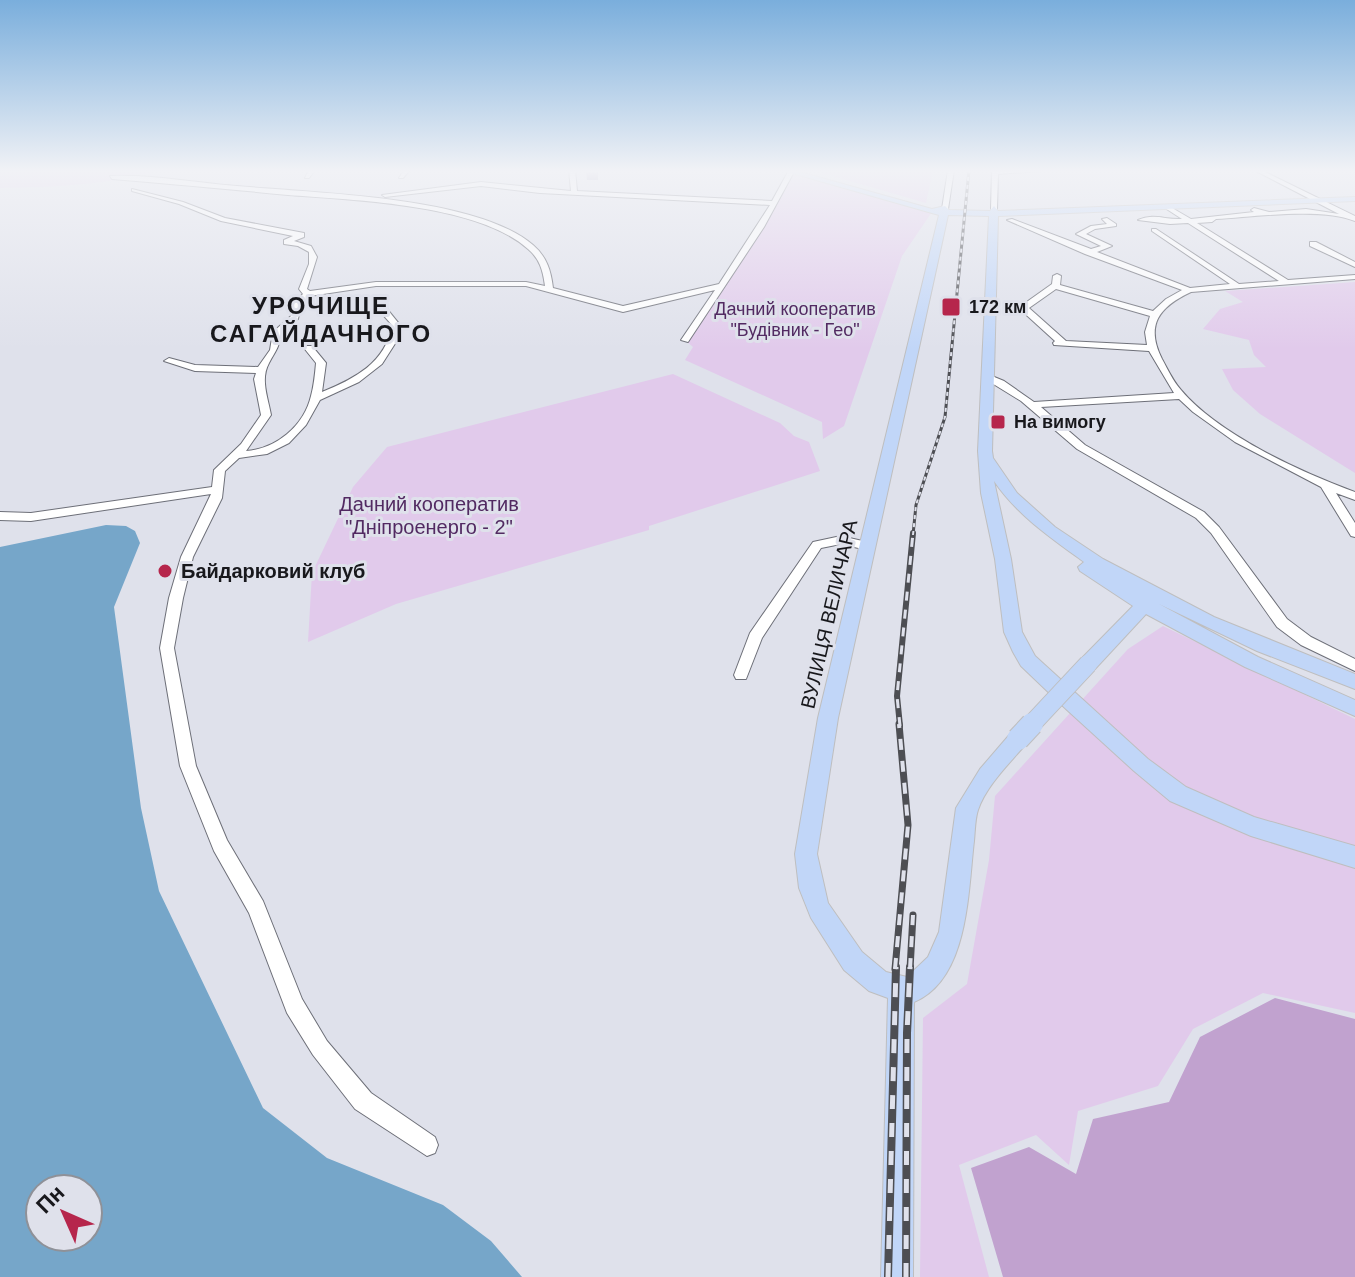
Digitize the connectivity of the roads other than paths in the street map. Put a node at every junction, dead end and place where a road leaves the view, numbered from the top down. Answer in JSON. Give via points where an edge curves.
{"nodes":[{"id":1,"x":273,"y":230,"type":"edge"},
{"id":2,"x":500,"y":230,"type":"edge"},
{"id":3,"x":759,"y":230,"type":"edge"},
{"id":4,"x":941,"y":230,"type":"edge"},
{"id":5,"x":993,"y":230,"type":"edge"},
{"id":6,"x":1033,"y":230,"type":"edge"},
{"id":7,"x":1088,"y":230,"type":"edge"},
{"id":8,"x":1154,"y":230,"type":"dead end"},
{"id":9,"x":1202,"y":230,"type":"edge"},
{"id":10,"x":1313,"y":244,"type":"dead end"},
{"id":11,"x":1088,"y":252,"type":"junction"},
{"id":12,"x":1355,"y":265,"type":"edge"},
{"id":13,"x":1057,"y":276,"type":"dead end"},
{"id":14,"x":1355,"y":277,"type":"edge"},
{"id":15,"x":1284,"y":280,"type":"junction"},
{"id":16,"x":1235,"y":284,"type":"junction"},
{"id":17,"x":721,"y":286,"type":"junction"},
{"id":18,"x":1054,"y":286,"type":"junction"},
{"id":19,"x":549,"y":288,"type":"junction"},
{"id":20,"x":1189,"y":290,"type":"junction"},
{"id":21,"x":308,"y":294,"type":"junction"},
{"id":22,"x":380,"y":306,"type":"dead end"},
{"id":23,"x":1153,"y":314,"type":"junction"},
{"id":24,"x":685,"y":340,"type":"dead end"},
{"id":25,"x":1051,"y":343,"type":"dead end"},
{"id":26,"x":1064,"y":344,"type":"junction"},
{"id":27,"x":309,"y":348,"type":"dead end"},
{"id":28,"x":1152,"y":348,"type":"junction"},
{"id":29,"x":169,"y":361,"type":"dead end"},
{"id":30,"x":261,"y":370,"type":"junction"},
{"id":31,"x":987,"y":377,"type":"junction"},
{"id":32,"x":1181,"y":396,"type":"junction"},
{"id":33,"x":316,"y":398,"type":"junction"},
{"id":34,"x":1031,"y":405,"type":"junction"},
{"id":35,"x":985,"y":451,"type":"junction"},
{"id":36,"x":236,"y":455,"type":"junction"},
{"id":37,"x":1327,"y":487,"type":"junction"},
{"id":38,"x":216,"y":490,"type":"junction"},
{"id":39,"x":1355,"y":496,"type":"edge"},
{"id":40,"x":0,"y":516,"type":"edge"},
{"id":41,"x":1355,"y":533,"type":"edge"},
{"id":42,"x":867,"y":546,"type":"junction"},
{"id":43,"x":1154,"y":601,"type":"junction"},
{"id":44,"x":1355,"y":665,"type":"edge"},
{"id":45,"x":741,"y":675,"type":"dead end"},
{"id":46,"x":1355,"y":682,"type":"edge"},
{"id":47,"x":1355,"y":708,"type":"edge"},
{"id":48,"x":1355,"y":857,"type":"edge"},
{"id":49,"x":901,"y":1000,"type":"junction"},
{"id":50,"x":427,"y":1145,"type":"dead end"},
{"id":51,"x":897,"y":1277,"type":"edge"}],
"edges":[{"from":1,"to":21,"type":"street","via":[[301,235],[287,242],[314,253],[303,289]]},
{"from":2,"to":19,"type":"street","via":[[535,251],[546,268]]},
{"from":3,"to":17,"type":"street"},
{"from":4,"to":42,"type":"main road","name":"ВУЛИЦЯ ВЕЛИЧАРА"},
{"from":5,"to":31,"type":"main road"},
{"from":6,"to":11,"type":"street"},
{"from":7,"to":11,"type":"street","via":[[1080,234],[1108,246]]},
{"from":8,"to":16,"type":"street"},
{"from":9,"to":15,"type":"street"},
{"from":10,"to":12,"type":"street"},
{"from":11,"to":20,"type":"street"},
{"from":13,"to":18,"type":"street"},
{"from":14,"to":15,"type":"street"},
{"from":15,"to":16,"type":"street"},
{"from":16,"to":20,"type":"street"},
{"from":17,"to":19,"type":"street","via":[[623,309]]},
{"from":17,"to":24,"type":"street"},
{"from":18,"to":23,"type":"street"},
{"from":18,"to":26,"type":"street","via":[[1025,309]]},
{"from":19,"to":21,"type":"street","via":[[376,284]]},
{"from":20,"to":23,"type":"street"},
{"from":21,"to":30,"type":"street","via":[[297,303],[295,317],[277,332],[274,350]]},
{"from":22,"to":33,"type":"street","via":[[396,325],[388,350],[366,374]]},
{"from":23,"to":28,"type":"street","via":[[1148,327]]},
{"from":25,"to":26,"type":"street"},
{"from":26,"to":28,"type":"street"},
{"from":27,"to":33,"type":"street","via":[[321,363]]},
{"from":28,"to":32,"type":"street"},
{"from":29,"to":30,"type":"street","via":[[195,368]]},
{"from":30,"to":36,"type":"street","via":[[266,415]]},
{"from":31,"to":34,"type":"street","via":[[1014,387]]},
{"from":31,"to":35,"type":"main road"},
{"from":32,"to":34,"type":"street"},
{"from":32,"to":37,"type":"street","via":[[1265,454]]},
{"from":33,"to":36,"type":"street","via":[[287,440],[260,455]]},
{"from":34,"to":44,"type":"street","via":[[1081,447],[1200,515],[1282,623]]},
{"from":35,"to":43,"type":"main road","via":[[1002,496],[1027,526]]},
{"from":35,"to":48,"type":"main road","via":[[1013,632],[1028,661],[1178,794],[1251,826]]},
{"from":36,"to":38,"type":"street","via":[[220,470]]},
{"from":37,"to":39,"type":"street"},
{"from":37,"to":41,"type":"street"},
{"from":38,"to":40,"type":"street","via":[[31,517]]},
{"from":38,"to":50,"type":"street","via":[[207,521],[187,557],[167,648],[188,766],[220,845],[256,908],[294,1006],[320,1048],[363,1101]]},
{"from":42,"to":45,"type":"street","via":[[841,540],[817,545],[755,637]]},
{"from":42,"to":49,"type":"main road","name":"ВУЛИЦЯ ВЕЛИЧАРА","via":[[828,718],[806,854],[811,888],[832,934],[866,974]]},
{"from":43,"to":46,"type":"main road"},
{"from":43,"to":47,"type":"main road","via":[[1171,619]]},
{"from":43,"to":49,"type":"main road","bridge":true,"via":[[987,775],[967,808],[951,933],[937,966]]},
{"from":49,"to":51,"type":"main road"}]}
